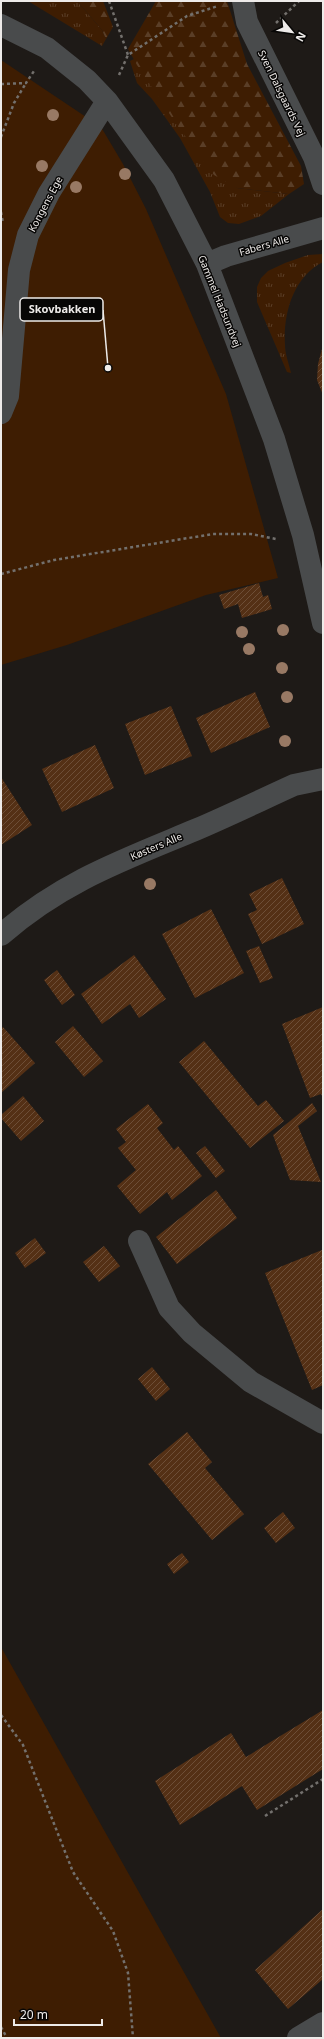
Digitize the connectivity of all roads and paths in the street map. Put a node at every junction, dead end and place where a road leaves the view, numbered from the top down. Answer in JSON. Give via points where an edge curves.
{"nodes":[{"id":1,"x":109,"y":1,"type":"edge"},
{"id":2,"x":299,"y":1,"type":"edge"},
{"id":3,"x":243,"y":2,"type":"edge"},
{"id":4,"x":1,"y":25,"type":"edge"},
{"id":5,"x":272,"y":26,"type":"dead end"},
{"id":6,"x":47,"y":48,"type":"junction"},
{"id":7,"x":26,"y":83,"type":"junction"},
{"id":8,"x":1,"y":84,"type":"edge"},
{"id":9,"x":108,"y":101,"type":"junction"},
{"id":10,"x":1,"y":137,"type":"edge"},
{"id":11,"x":323,"y":184,"type":"edge"},
{"id":12,"x":323,"y":228,"type":"edge"},
{"id":13,"x":207,"y":264,"type":"junction"},
{"id":14,"x":1,"y":413,"type":"edge"},
{"id":15,"x":251,"y":534,"type":"dead end"},
{"id":16,"x":1,"y":574,"type":"edge"},
{"id":17,"x":323,"y":623,"type":"edge"},
{"id":18,"x":323,"y":779,"type":"edge"},
{"id":19,"x":1,"y":935,"type":"edge"},
{"id":20,"x":139,"y":1241,"type":"dead end"},
{"id":21,"x":323,"y":1422,"type":"edge"},
{"id":22,"x":1,"y":1715,"type":"edge"},
{"id":23,"x":323,"y":1779,"type":"edge"},
{"id":24,"x":265,"y":1816,"type":"dead end"},
{"id":25,"x":323,"y":2023,"type":"edge"},
{"id":26,"x":1,"y":2026,"type":"edge"},
{"id":27,"x":7,"y":2038,"type":"edge"},
{"id":28,"x":133,"y":2038,"type":"edge"},
{"id":29,"x":298,"y":2038,"type":"edge"}],
"edges":[{"from":1,"to":3,"type":"path","via":[[128,55],[187,16],[216,6]]},
{"from":2,"to":5,"type":"path"},
{"from":3,"to":11,"type":"street","name":"Sven Dalsgaards Vej","via":[[247,22],[314,157]]},
{"from":4,"to":6,"type":"street","name":"Gammel Hadsundvej"},
{"from":6,"to":7,"type":"path"},
{"from":6,"to":9,"type":"street","name":"Gammel Hadsundvej","via":[[87,80]]},
{"from":7,"to":8,"type":"path"},
{"from":7,"to":10,"type":"path","via":[[14,103]]},
{"from":9,"to":13,"type":"street","name":"Gammel Hadsundvej","via":[[164,180]]},
{"from":9,"to":14,"type":"street","name":"Kongens Ege","via":[[49,193],[28,235],[20,270],[8,396]]},
{"from":12,"to":13,"type":"street","name":"Fabers Alle","via":[[226,256]]},
{"from":13,"to":17,"type":"street","name":"Gammel Hadsundvej","via":[[274,439],[303,535]]},
{"from":15,"to":16,"type":"path","via":[[213,534],[54,560]]},
{"from":18,"to":19,"type":"street","name":"Køsters Alle","via":[[294,785],[90,875],[30,910]]},
{"from":20,"to":21,"type":"street","via":[[169,1308],[192,1332],[251,1382]]},
{"from":22,"to":28,"type":"path","via":[[23,1745],[73,1872],[113,1931],[128,1973]]},
{"from":23,"to":24,"type":"path"},
{"from":25,"to":29,"type":"street"},
{"from":26,"to":27,"type":"path"}]}
